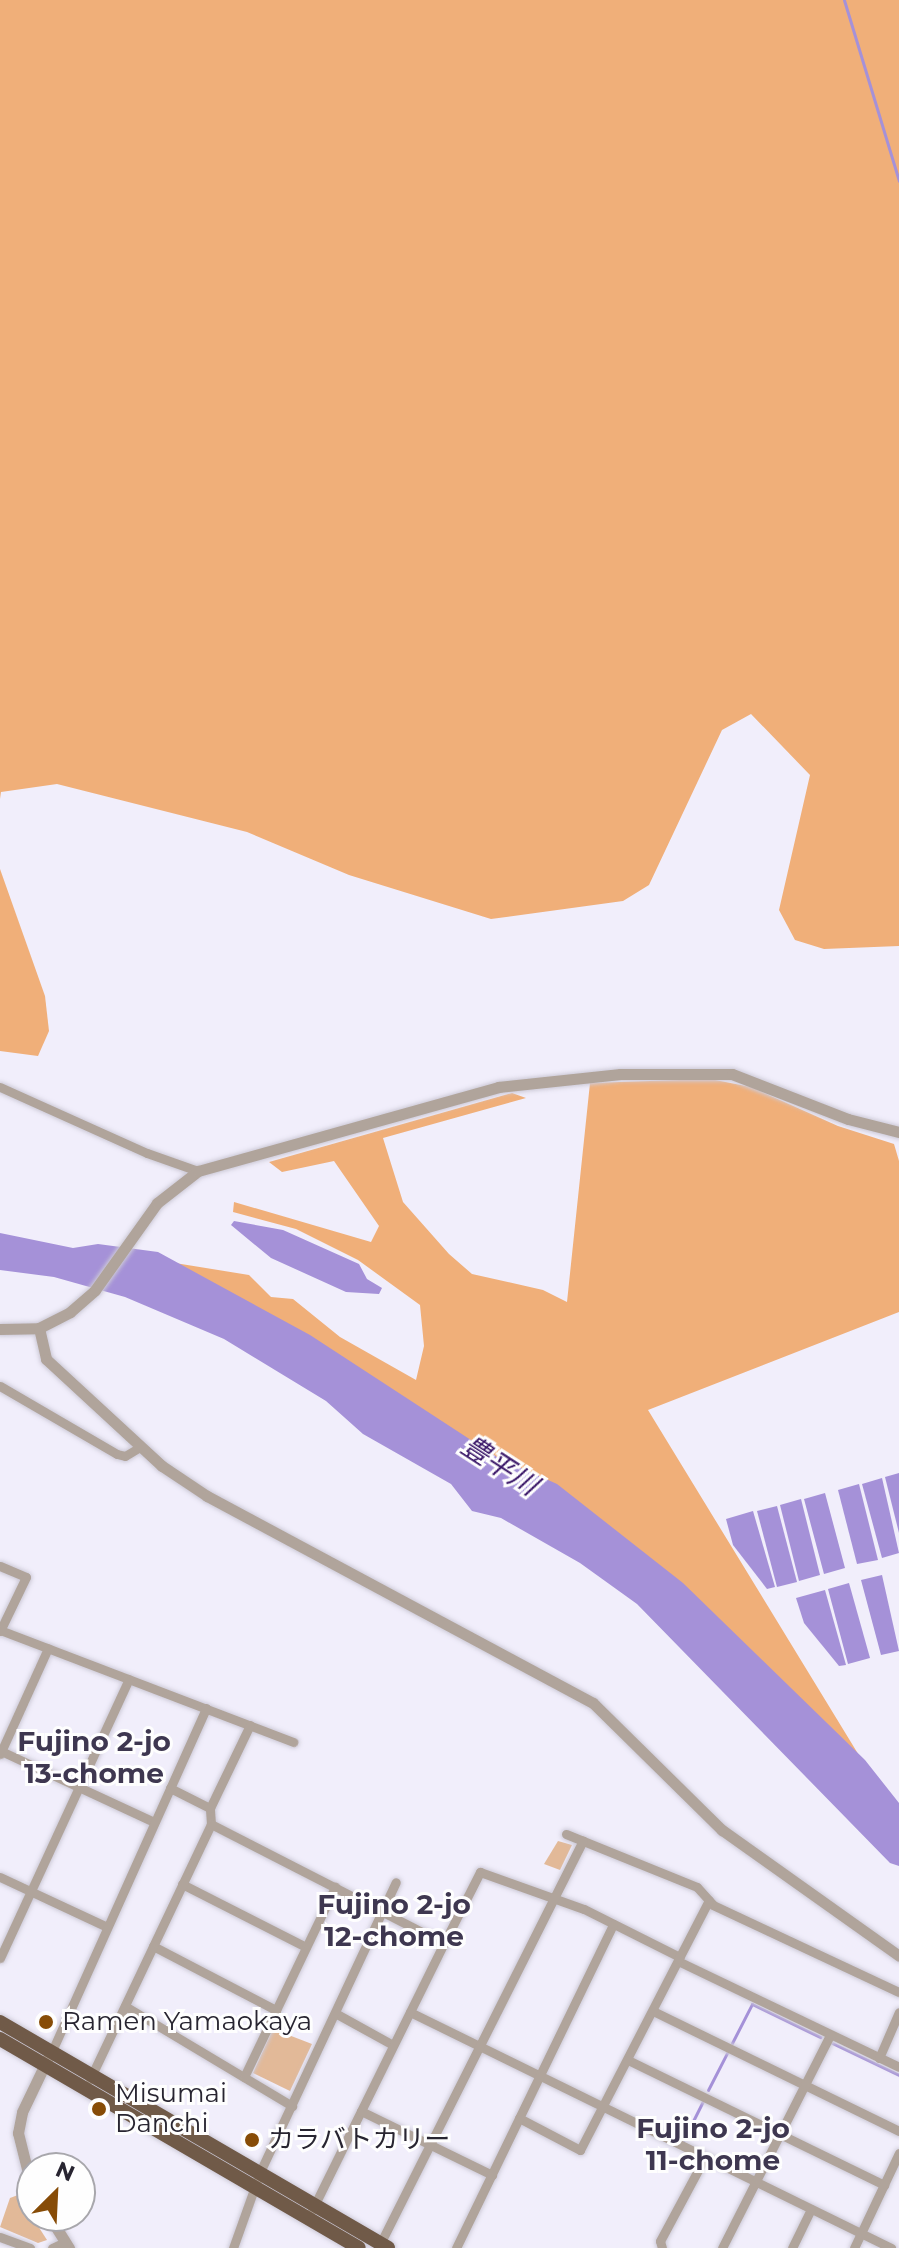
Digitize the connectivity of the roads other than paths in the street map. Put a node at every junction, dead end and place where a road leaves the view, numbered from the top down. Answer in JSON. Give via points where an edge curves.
{"nodes":[{"id":1,"x":0,"y":1087,"type":"edge"},
{"id":2,"x":899,"y":1132,"type":"edge"},
{"id":3,"x":198,"y":1171,"type":"junction"},
{"id":4,"x":39,"y":1328,"type":"junction"},
{"id":5,"x":0,"y":1329,"type":"edge"},
{"id":6,"x":0,"y":1386,"type":"edge"},
{"id":7,"x":140,"y":1447,"type":"junction"},
{"id":8,"x":0,"y":1566,"type":"edge"},
{"id":9,"x":0,"y":1631,"type":"edge"},
{"id":10,"x":48,"y":1648,"type":"junction"},
{"id":11,"x":129,"y":1679,"type":"junction"},
{"id":12,"x":206,"y":1708,"type":"junction"},
{"id":13,"x":250,"y":1725,"type":"junction"},
{"id":14,"x":293,"y":1742,"type":"dead end"},
{"id":15,"x":1,"y":1752,"type":"edge"},
{"id":16,"x":79,"y":1787,"type":"junction"},
{"id":17,"x":170,"y":1788,"type":"junction"},
{"id":18,"x":210,"y":1808,"type":"junction"},
{"id":19,"x":154,"y":1822,"type":"junction"},
{"id":20,"x":211,"y":1824,"type":"junction"},
{"id":21,"x":566,"y":1834,"type":"dead end"},
{"id":22,"x":583,"y":1841,"type":"junction"},
{"id":23,"x":0,"y":1877,"type":"edge"},
{"id":24,"x":396,"y":1882,"type":"dead end"},
{"id":25,"x":182,"y":1884,"type":"junction"},
{"id":26,"x":335,"y":1887,"type":"junction"},
{"id":27,"x":31,"y":1891,"type":"junction"},
{"id":28,"x":552,"y":1896,"type":"junction"},
{"id":29,"x":709,"y":1900,"type":"junction"},
{"id":30,"x":383,"y":1912,"type":"junction"},
{"id":31,"x":613,"y":1924,"type":"junction"},
{"id":32,"x":107,"y":1927,"type":"junction"},
{"id":33,"x":444,"y":1943,"type":"junction"},
{"id":34,"x":153,"y":1946,"type":"junction"},
{"id":35,"x":306,"y":1947,"type":"junction"},
{"id":36,"x":899,"y":1956,"type":"edge"},
{"id":37,"x":0,"y":1958,"type":"edge"},
{"id":38,"x":679,"y":1959,"type":"junction"},
{"id":39,"x":899,"y":1992,"type":"edge"},
{"id":40,"x":125,"y":2006,"type":"junction"},
{"id":41,"x":276,"y":2010,"type":"junction"},
{"id":42,"x":653,"y":2011,"type":"junction"},
{"id":43,"x":410,"y":2012,"type":"junction"},
{"id":44,"x":899,"y":2012,"type":"edge"},
{"id":45,"x":335,"y":2013,"type":"junction"},
{"id":46,"x":0,"y":2022,"type":"edge"},
{"id":47,"x":830,"y":2035,"type":"junction"},
{"id":48,"x":0,"y":2039,"type":"edge"},
{"id":49,"x":393,"y":2045,"type":"junction"},
{"id":50,"x":479,"y":2046,"type":"junction"},
{"id":51,"x":52,"y":2051,"type":"junction"},
{"id":52,"x":879,"y":2058,"type":"junction"},
{"id":53,"x":630,"y":2061,"type":"junction"},
{"id":54,"x":45,"y":2066,"type":"junction"},
{"id":55,"x":899,"y":2067,"type":"edge"},
{"id":56,"x":244,"y":2077,"type":"junction"},
{"id":57,"x":540,"y":2077,"type":"junction"},
{"id":58,"x":89,"y":2082,"type":"junction"},
{"id":59,"x":805,"y":2085,"type":"junction"},
{"id":60,"x":292,"y":2106,"type":"junction"},
{"id":61,"x":604,"y":2109,"type":"junction"},
{"id":62,"x":361,"y":2111,"type":"junction"},
{"id":63,"x":519,"y":2118,"type":"junction"},
{"id":64,"x":899,"y":2131,"type":"edge"},
{"id":65,"x":781,"y":2135,"type":"junction"},
{"id":66,"x":429,"y":2145,"type":"junction"},
{"id":67,"x":23,"y":2152,"type":"edge"},
{"id":68,"x":899,"y":2153,"type":"edge"},
{"id":69,"x":705,"y":2157,"type":"junction"},
{"id":70,"x":260,"y":2172,"type":"junction"},
{"id":71,"x":492,"y":2175,"type":"junction"},
{"id":72,"x":756,"y":2182,"type":"junction"},
{"id":73,"x":884,"y":2185,"type":"junction"},
{"id":74,"x":254,"y":2187,"type":"junction"},
{"id":75,"x":315,"y":2204,"type":"junction"},
{"id":76,"x":811,"y":2209,"type":"junction"},
{"id":77,"x":307,"y":2218,"type":"junction"},
{"id":78,"x":861,"y":2232,"type":"junction"},
{"id":79,"x":0,"y":2237,"type":"edge"},
{"id":80,"x":67,"y":2245,"type":"edge"},
{"id":81,"x":382,"y":2246,"type":"edge"},
{"id":82,"x":30,"y":2248,"type":"edge"},
{"id":83,"x":52,"y":2248,"type":"edge"},
{"id":84,"x":233,"y":2248,"type":"edge"},
{"id":85,"x":359,"y":2248,"type":"edge"},
{"id":86,"x":456,"y":2248,"type":"edge"},
{"id":87,"x":662,"y":2248,"type":"edge"},
{"id":88,"x":722,"y":2248,"type":"edge"},
{"id":89,"x":792,"y":2248,"type":"edge"},
{"id":90,"x":854,"y":2248,"type":"edge"},
{"id":91,"x":891,"y":2248,"type":"edge"}],
"edges":[{"from":1,"to":3,"type":"street"},
{"from":2,"to":3,"type":"street","via":[[848,1119],[732,1074],[620,1074],[498,1087]]},
{"from":3,"to":4,"type":"street","via":[[157,1203],[95,1290]]},
{"from":4,"to":5,"type":"street"},
{"from":4,"to":7,"type":"street","via":[[46,1359]]},
{"from":6,"to":7,"type":"street","via":[[117,1454],[125,1456]]},
{"from":7,"to":36,"type":"street","via":[[207,1496],[593,1703],[722,1830]]},
{"from":8,"to":9,"type":"street","via":[[26,1577]]},
{"from":9,"to":10,"type":"street"},
{"from":10,"to":11,"type":"street"},
{"from":10,"to":15,"type":"street"},
{"from":11,"to":12,"type":"street"},
{"from":11,"to":16,"type":"street"},
{"from":12,"to":13,"type":"street"},
{"from":12,"to":17,"type":"street"},
{"from":13,"to":14,"type":"street"},
{"from":13,"to":18,"type":"street"},
{"from":15,"to":16,"type":"street"},
{"from":16,"to":19,"type":"street"},
{"from":16,"to":27,"type":"street"},
{"from":17,"to":18,"type":"street"},
{"from":17,"to":19,"type":"street"},
{"from":18,"to":20,"type":"street"},
{"from":19,"to":32,"type":"street"},
{"from":20,"to":25,"type":"street"},
{"from":20,"to":26,"type":"street"},
{"from":21,"to":22,"type":"street"},
{"from":22,"to":28,"type":"street"},
{"from":22,"to":29,"type":"street","via":[[697,1887]]},
{"from":23,"to":27,"type":"street"},
{"from":24,"to":30,"type":"street"},
{"from":25,"to":34,"type":"street"},
{"from":25,"to":35,"type":"street"},
{"from":26,"to":30,"type":"street"},
{"from":26,"to":35,"type":"street"},
{"from":27,"to":32,"type":"street"},
{"from":27,"to":37,"type":"street"},
{"from":28,"to":31,"type":"street"},
{"from":28,"to":33,"type":"street","via":[[480,1872]]},
{"from":28,"to":50,"type":"street"},
{"from":29,"to":38,"type":"street"},
{"from":29,"to":39,"type":"street"},
{"from":30,"to":33,"type":"street"},
{"from":30,"to":45,"type":"street"},
{"from":31,"to":38,"type":"street"},
{"from":31,"to":57,"type":"street"},
{"from":32,"to":51,"type":"street"},
{"from":33,"to":43,"type":"street"},
{"from":34,"to":40,"type":"street"},
{"from":34,"to":41,"type":"street"},
{"from":35,"to":41,"type":"street"},
{"from":38,"to":42,"type":"street"},
{"from":38,"to":47,"type":"street"},
{"from":40,"to":56,"type":"street"},
{"from":40,"to":58,"type":"street"},
{"from":41,"to":56,"type":"street"},
{"from":42,"to":53,"type":"street"},
{"from":42,"to":59,"type":"street"},
{"from":43,"to":49,"type":"street"},
{"from":43,"to":50,"type":"street"},
{"from":44,"to":52,"type":"street"},
{"from":45,"to":49,"type":"street"},
{"from":45,"to":60,"type":"street"},
{"from":46,"to":51,"type":"highway"},
{"from":47,"to":52,"type":"street"},
{"from":47,"to":59,"type":"street"},
{"from":48,"to":54,"type":"highway"},
{"from":49,"to":62,"type":"street"},
{"from":50,"to":57,"type":"street"},
{"from":50,"to":66,"type":"street"},
{"from":51,"to":54,"type":"street"},
{"from":51,"to":58,"type":"highway"},
{"from":52,"to":55,"type":"street"},
{"from":53,"to":61,"type":"street"},
{"from":53,"to":65,"type":"street"},
{"from":54,"to":58,"type":"highway"},
{"from":54,"to":67,"type":"street","via":[[22,2112],[18,2133]]},
{"from":56,"to":60,"type":"street"},
{"from":57,"to":61,"type":"street"},
{"from":57,"to":63,"type":"street"},
{"from":58,"to":70,"type":"highway"},
{"from":58,"to":74,"type":"highway"},
{"from":59,"to":64,"type":"street"},
{"from":59,"to":65,"type":"street"},
{"from":60,"to":70,"type":"street"},
{"from":61,"to":63,"type":"street","via":[[580,2150]]},
{"from":61,"to":69,"type":"street"},
{"from":62,"to":66,"type":"street"},
{"from":62,"to":75,"type":"street"},
{"from":63,"to":71,"type":"street"},
{"from":65,"to":72,"type":"street"},
{"from":65,"to":73,"type":"street"},
{"from":66,"to":71,"type":"street"},
{"from":66,"to":81,"type":"street"},
{"from":68,"to":73,"type":"street"},
{"from":69,"to":72,"type":"street"},
{"from":69,"to":87,"type":"street","via":[[660,2241]]},
{"from":70,"to":74,"type":"street"},
{"from":70,"to":75,"type":"highway"},
{"from":71,"to":86,"type":"street"},
{"from":72,"to":76,"type":"street"},
{"from":72,"to":88,"type":"street"},
{"from":73,"to":78,"type":"street"},
{"from":74,"to":77,"type":"highway"},
{"from":74,"to":84,"type":"street"},
{"from":75,"to":77,"type":"street"},
{"from":75,"to":81,"type":"highway"},
{"from":76,"to":78,"type":"street"},
{"from":76,"to":89,"type":"street"},
{"from":77,"to":85,"type":"highway"},
{"from":78,"to":90,"type":"street"},
{"from":78,"to":91,"type":"street"},
{"from":79,"to":82,"type":"street"},
{"from":80,"to":83,"type":"street"}]}
